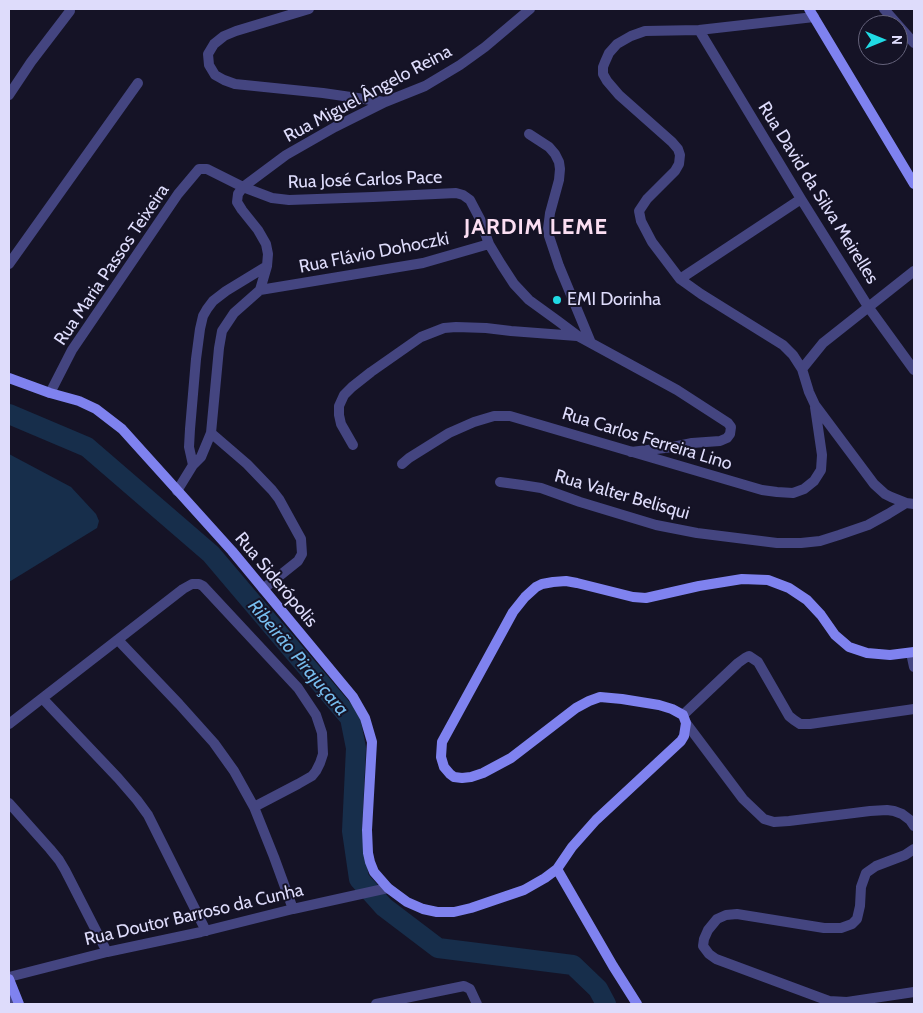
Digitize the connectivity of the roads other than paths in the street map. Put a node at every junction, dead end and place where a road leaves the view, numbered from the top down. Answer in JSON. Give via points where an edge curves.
{"nodes":[{"id":1,"x":309,"y":9,"type":"edge"},
{"id":2,"x":530,"y":9,"type":"edge"},
{"id":3,"x":884,"y":9,"type":"edge"},
{"id":4,"x":70,"y":11,"type":"dead end"},
{"id":5,"x":812,"y":13,"type":"edge"},
{"id":6,"x":699,"y":30,"type":"junction"},
{"id":7,"x":914,"y":43,"type":"edge"},
{"id":8,"x":138,"y":84,"type":"dead end"},
{"id":9,"x":9,"y":95,"type":"edge"},
{"id":10,"x":385,"y":102,"type":"junction"},
{"id":11,"x":529,"y":134,"type":"dead end"},
{"id":12,"x":210,"y":171,"type":"joint"},
{"id":13,"x":914,"y":184,"type":"edge"},
{"id":14,"x":243,"y":187,"type":"junction"},
{"id":15,"x":801,"y":199,"type":"junction"},
{"id":16,"x":489,"y":244,"type":"junction"},
{"id":17,"x":9,"y":264,"type":"edge"},
{"id":18,"x":267,"y":266,"type":"junction"},
{"id":19,"x":914,"y":271,"type":"edge"},
{"id":20,"x":680,"y":279,"type":"junction"},
{"id":21,"x":260,"y":290,"type":"junction"},
{"id":22,"x":869,"y":308,"type":"junction"},
{"id":23,"x":578,"y":336,"type":"junction"},
{"id":24,"x":591,"y":343,"type":"junction"},
{"id":25,"x":802,"y":370,"type":"junction"},
{"id":26,"x":914,"y":370,"type":"edge"},
{"id":27,"x":9,"y":378,"type":"edge"},
{"id":28,"x":50,"y":393,"type":"junction"},
{"id":29,"x":815,"y":405,"type":"junction"},
{"id":30,"x":211,"y":433,"type":"junction"},
{"id":31,"x":353,"y":445,"type":"dead end"},
{"id":32,"x":632,"y":452,"type":"junction"},
{"id":33,"x":402,"y":464,"type":"dead end"},
{"id":34,"x":192,"y":465,"type":"junction"},
{"id":35,"x":500,"y":482,"type":"dead end"},
{"id":36,"x":177,"y":491,"type":"junction"},
{"id":37,"x":910,"y":503,"type":"edge"},
{"id":38,"x":263,"y":589,"type":"junction"},
{"id":39,"x":118,"y":640,"type":"junction"},
{"id":40,"x":913,"y":653,"type":"edge"},
{"id":41,"x":914,"y":667,"type":"edge"},
{"id":42,"x":43,"y":698,"type":"junction"},
{"id":43,"x":914,"y":710,"type":"edge"},
{"id":44,"x":684,"y":719,"type":"junction"},
{"id":45,"x":9,"y":724,"type":"edge"},
{"id":46,"x":9,"y":803,"type":"edge"},
{"id":47,"x":254,"y":807,"type":"junction"},
{"id":48,"x":914,"y":826,"type":"edge"},
{"id":49,"x":914,"y":849,"type":"edge"},
{"id":50,"x":557,"y":869,"type":"junction"},
{"id":51,"x":388,"y":888,"type":"junction"},
{"id":52,"x":293,"y":909,"type":"junction"},
{"id":53,"x":206,"y":931,"type":"junction"},
{"id":54,"x":107,"y":952,"type":"junction"},
{"id":55,"x":9,"y":978,"type":"edge"},
{"id":56,"x":914,"y":992,"type":"edge"},
{"id":57,"x":14,"y":1000,"type":"edge"},
{"id":58,"x":376,"y":1004,"type":"edge"},
{"id":59,"x":477,"y":1004,"type":"edge"},
{"id":60,"x":638,"y":1004,"type":"edge"}],
"edges":[{"from":1,"to":10,"type":"street","via":[[224,36],[208,54],[209,65],[215,74],[235,84]]},
{"from":2,"to":10,"type":"street","name":"Rua Miguel Ângelo Reina","via":[[460,65],[425,86]]},
{"from":3,"to":7,"type":"street"},
{"from":4,"to":9,"type":"street"},
{"from":5,"to":6,"type":"street"},
{"from":5,"to":13,"type":"street"},
{"from":6,"to":15,"type":"street","name":"Rua David da Silva Meirelles"},
{"from":6,"to":20,"type":"street","via":[[645,31],[631,36],[617,44],[603,67],[603,74],[618,95],[678,149],[680,164],[639,211],[644,229]]},
{"from":8,"to":17,"type":"street"},
{"from":10,"to":14,"type":"street","name":"Rua Miguel Ângelo Reina","via":[[286,155]]},
{"from":11,"to":24,"type":"street","via":[[549,147],[559,162],[549,236]]},
{"from":12,"to":14,"type":"street","name":"Rua José Carlos Pace"},
{"from":12,"to":28,"type":"street","name":"Rua Maria Passos Teixeira","via":[[199,169],[178,194],[72,350]]},
{"from":14,"to":16,"type":"street","name":"Rua José Carlos Pace","via":[[272,198],[288,200],[456,193],[470,200]]},
{"from":14,"to":18,"type":"street","via":[[237,202],[266,244]]},
{"from":15,"to":20,"type":"street"},
{"from":15,"to":22,"type":"street","name":"Rua David da Silva Meirelles"},
{"from":16,"to":21,"type":"street","name":"Rua Flávio Dohoczki","via":[[423,263]]},
{"from":16,"to":23,"type":"street","via":[[514,284],[529,300]]},
{"from":18,"to":21,"type":"street"},
{"from":18,"to":34,"type":"street","via":[[213,301],[203,316],[190,429]]},
{"from":19,"to":22,"type":"street"},
{"from":20,"to":25,"type":"street","via":[[783,345],[794,355]]},
{"from":21,"to":30,"type":"street","via":[[234,313],[222,331]]},
{"from":22,"to":25,"type":"street","via":[[823,343]]},
{"from":22,"to":26,"type":"street","name":"Rua David da Silva Meirelles"},
{"from":23,"to":24,"type":"street"},
{"from":23,"to":31,"type":"street","via":[[456,327],[421,337],[344,395],[339,416]]},
{"from":24,"to":32,"type":"street","via":[[677,390],[730,427],[730,434],[720,441]]},
{"from":25,"to":29,"type":"street"},
{"from":27,"to":28,"type":"street","name":"Rua Siderópolis"},
{"from":28,"to":36,"type":"street","name":"Rua Siderópolis","via":[[96,409],[122,429]]},
{"from":29,"to":32,"type":"street","name":"Rua Carlos Ferreira Lino","via":[[821,470],[814,481],[793,493],[762,490]]},
{"from":29,"to":37,"type":"street","via":[[874,484],[891,498]]},
{"from":30,"to":34,"type":"street","via":[[201,457]]},
{"from":30,"to":38,"type":"street","via":[[272,490],[302,539],[302,554],[298,561]]},
{"from":32,"to":33,"type":"street","name":"Rua Carlos Ferreira Lino","via":[[510,416],[494,416],[449,433]]},
{"from":34,"to":36,"type":"street"},
{"from":35,"to":37,"type":"street","name":"Rua Valter Belisqui","via":[[540,488],[656,525],[777,543],[801,544],[840,535],[868,525]]},
{"from":36,"to":38,"type":"street","name":"Rua Siderópolis"},
{"from":38,"to":51,"type":"street","name":"Rua Siderópolis","via":[[353,697],[365,718],[372,742],[366,830],[368,853],[374,872]]},
{"from":39,"to":42,"type":"street"},
{"from":39,"to":47,"type":"street","via":[[214,743]]},
{"from":39,"to":47,"type":"street","via":[[183,588],[196,583],[203,586],[298,688],[316,715],[322,733],[323,754],[312,776]]},
{"from":40,"to":41,"type":"street"},
{"from":40,"to":44,"type":"street","via":[[867,653],[849,647],[807,600],[790,588],[768,580],[742,579],[646,598],[566,581],[542,584],[513,612],[442,742],[442,757],[444,767],[454,777],[483,773],[511,758],[576,708],[600,697],[659,705],[672,709]]},
{"from":42,"to":45,"type":"street"},
{"from":42,"to":53,"type":"street","via":[[148,815]]},
{"from":43,"to":44,"type":"street","via":[[800,724],[789,716],[758,662],[749,656],[738,663]]},
{"from":44,"to":48,"type":"street","via":[[744,799],[764,819],[774,822],[887,810],[902,814]]},
{"from":44,"to":50,"type":"street","via":[[681,741],[596,820]]},
{"from":46,"to":54,"type":"street","via":[[59,860]]},
{"from":47,"to":52,"type":"street"},
{"from":49,"to":56,"type":"street","via":[[866,873],[857,919],[852,924],[824,928],[726,915],[717,919],[708,930],[703,946],[716,959],[829,1001],[847,1002]]},
{"from":50,"to":51,"type":"street","name":"Rua Siderópolis","via":[[524,890],[454,912],[423,909]]},
{"from":50,"to":60,"type":"street"},
{"from":51,"to":52,"type":"street","name":"Rua Doutor Barroso da Cunha"},
{"from":52,"to":53,"type":"street","name":"Rua Doutor Barroso da Cunha"},
{"from":53,"to":54,"type":"street","name":"Rua Doutor Barroso da Cunha"},
{"from":54,"to":55,"type":"street","name":"Rua Doutor Barroso da Cunha"},
{"from":55,"to":57,"type":"street"},
{"from":58,"to":59,"type":"street","via":[[464,986],[470,989]]}]}
